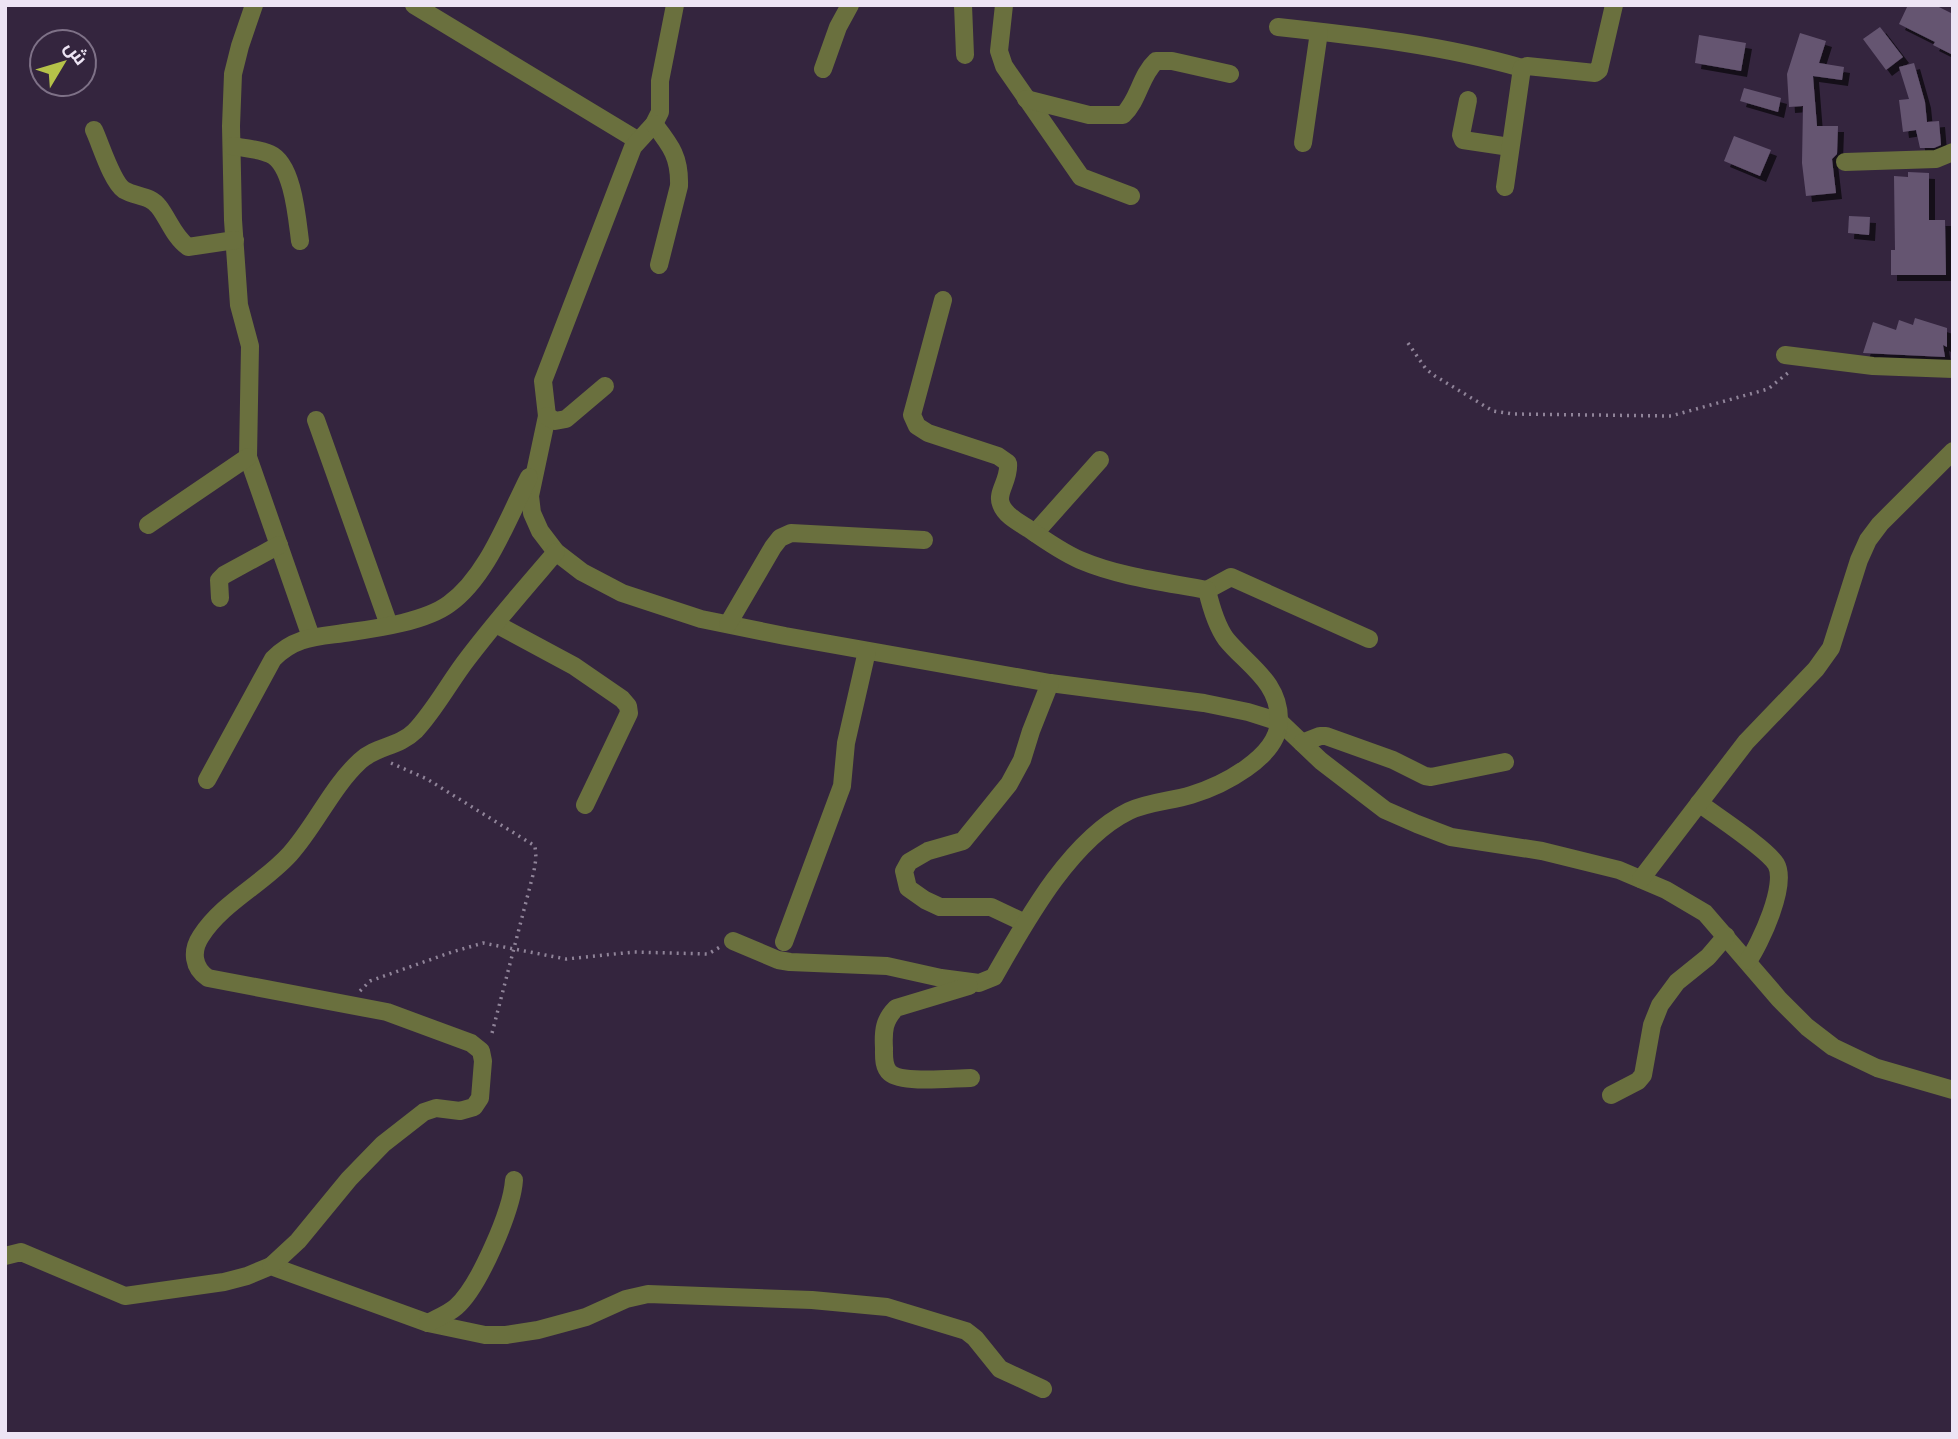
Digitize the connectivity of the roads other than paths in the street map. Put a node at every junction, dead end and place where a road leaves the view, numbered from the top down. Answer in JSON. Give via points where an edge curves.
{"nodes":[{"id":1,"x":254,"y":5,"type":"edge"},
{"id":2,"x":414,"y":5,"type":"edge"},
{"id":3,"x":675,"y":5,"type":"edge"},
{"id":4,"x":850,"y":5,"type":"edge"},
{"id":5,"x":963,"y":5,"type":"edge"},
{"id":6,"x":1004,"y":5,"type":"edge"},
{"id":7,"x":1614,"y":5,"type":"edge"},
{"id":8,"x":1278,"y":27,"type":"dead end"},
{"id":9,"x":1319,"y":32,"type":"junction"},
{"id":10,"x":965,"y":55,"type":"dead end"},
{"id":11,"x":1522,"y":68,"type":"junction"},
{"id":12,"x":823,"y":69,"type":"dead end"},
{"id":13,"x":1230,"y":74,"type":"dead end"},
{"id":14,"x":1026,"y":99,"type":"junction"},
{"id":15,"x":1468,"y":100,"type":"dead end"},
{"id":16,"x":654,"y":124,"type":"junction"},
{"id":17,"x":94,"y":130,"type":"dead end"},
{"id":18,"x":637,"y":140,"type":"junction"},
{"id":19,"x":1303,"y":143,"type":"dead end"},
{"id":20,"x":232,"y":146,"type":"junction"},
{"id":21,"x":1510,"y":147,"type":"junction"},
{"id":22,"x":1953,"y":152,"type":"edge"},
{"id":23,"x":1845,"y":162,"type":"dead end"},
{"id":24,"x":1505,"y":187,"type":"dead end"},
{"id":25,"x":1131,"y":195,"type":"dead end"},
{"id":26,"x":235,"y":240,"type":"junction"},
{"id":27,"x":300,"y":241,"type":"dead end"},
{"id":28,"x":659,"y":265,"type":"dead end"},
{"id":29,"x":943,"y":300,"type":"dead end"},
{"id":30,"x":1785,"y":355,"type":"dead end"},
{"id":31,"x":1953,"y":369,"type":"edge"},
{"id":32,"x":605,"y":386,"type":"dead end"},
{"id":33,"x":547,"y":416,"type":"junction"},
{"id":34,"x":316,"y":420,"type":"dead end"},
{"id":35,"x":1953,"y":451,"type":"edge"},
{"id":36,"x":248,"y":457,"type":"junction"},
{"id":37,"x":1100,"y":460,"type":"dead end"},
{"id":38,"x":536,"y":461,"type":"junction"},
{"id":39,"x":148,"y":525,"type":"dead end"},
{"id":40,"x":1035,"y":533,"type":"junction"},
{"id":41,"x":924,"y":540,"type":"dead end"},
{"id":42,"x":279,"y":545,"type":"junction"},
{"id":43,"x":556,"y":552,"type":"junction"},
{"id":44,"x":1207,"y":590,"type":"junction"},
{"id":45,"x":220,"y":598,"type":"dead end"},
{"id":46,"x":496,"y":624,"type":"junction"},
{"id":47,"x":728,"y":624,"type":"junction"},
{"id":48,"x":389,"y":625,"type":"junction"},
{"id":49,"x":311,"y":637,"type":"junction"},
{"id":50,"x":1369,"y":639,"type":"dead end"},
{"id":51,"x":867,"y":651,"type":"junction"},
{"id":52,"x":1050,"y":683,"type":"junction"},
{"id":53,"x":1280,"y":722,"type":"junction"},
{"id":54,"x":1302,"y":743,"type":"junction"},
{"id":55,"x":1505,"y":762,"type":"dead end"},
{"id":56,"x":207,"y":780,"type":"dead end"},
{"id":57,"x":1699,"y":803,"type":"junction"},
{"id":58,"x":585,"y":805,"type":"dead end"},
{"id":59,"x":1641,"y":879,"type":"junction"},
{"id":60,"x":1025,"y":923,"type":"junction"},
{"id":61,"x":1726,"y":936,"type":"junction"},
{"id":62,"x":733,"y":941,"type":"road end"},
{"id":63,"x":784,"y":942,"type":"dead end"},
{"id":64,"x":1748,"y":961,"type":"junction"},
{"id":65,"x":979,"y":983,"type":"junction"},
{"id":66,"x":971,"y":1078,"type":"dead end"},
{"id":67,"x":1953,"y":1090,"type":"edge"},
{"id":68,"x":1611,"y":1095,"type":"dead end"},
{"id":69,"x":514,"y":1180,"type":"dead end"},
{"id":70,"x":5,"y":1256,"type":"edge"},
{"id":71,"x":271,"y":1266,"type":"junction"},
{"id":72,"x":428,"y":1323,"type":"junction"},
{"id":73,"x":1044,"y":1389,"type":"dead end"}],
"edges":[{"from":1,"to":20,"type":"street","via":[[233,74]]},
{"from":2,"to":18,"type":"street"},
{"from":3,"to":16,"type":"street","via":[[660,81],[660,112]]},
{"from":4,"to":12,"type":"street"},
{"from":5,"to":10,"type":"street"},
{"from":6,"to":14,"type":"street","via":[[1000,58]]},
{"from":7,"to":11,"type":"street","via":[[1599,70]]},
{"from":8,"to":9,"type":"street"},
{"from":9,"to":11,"type":"street","via":[[1473,54]]},
{"from":9,"to":19,"type":"street"},
{"from":11,"to":21,"type":"street"},
{"from":13,"to":14,"type":"street","via":[[1156,61],[1123,115],[1089,115]]},
{"from":14,"to":25,"type":"street","via":[[1081,177]]},
{"from":15,"to":21,"type":"street","via":[[1463,140]]},
{"from":16,"to":18,"type":"street"},
{"from":16,"to":28,"type":"street","via":[[673,149],[679,173]]},
{"from":17,"to":26,"type":"street","via":[[117,183],[153,201],[180,242],[188,247]]},
{"from":18,"to":33,"type":"street","via":[[543,381]]},
{"from":20,"to":26,"type":"street"},
{"from":20,"to":27,"type":"street","via":[[269,153],[284,165]]},
{"from":21,"to":24,"type":"street"},
{"from":22,"to":23,"type":"street","via":[[1936,159]]},
{"from":26,"to":36,"type":"street","via":[[239,305],[250,346]]},
{"from":29,"to":40,"type":"street","via":[[912,415],[917,426],[928,433],[1008,463],[1000,504]]},
{"from":30,"to":31,"type":"street","via":[[1905,369]]},
{"from":32,"to":33,"type":"street","via":[[566,419],[555,421]]},
{"from":33,"to":38,"type":"street"},
{"from":34,"to":48,"type":"street"},
{"from":35,"to":57,"type":"street","via":[[1868,540],[1831,649],[1746,742]]},
{"from":36,"to":39,"type":"street"},
{"from":36,"to":42,"type":"street"},
{"from":37,"to":40,"type":"street"},
{"from":38,"to":43,"type":"street","via":[[532,513]]},
{"from":38,"to":48,"type":"street","via":[[471,584],[448,605]]},
{"from":40,"to":44,"type":"street","via":[[1081,560],[1126,575]]},
{"from":41,"to":47,"type":"street","via":[[791,533],[773,547]]},
{"from":42,"to":45,"type":"street","via":[[219,580]]},
{"from":42,"to":49,"type":"street"},
{"from":43,"to":46,"type":"street"},
{"from":43,"to":47,"type":"street","via":[[622,593]]},
{"from":44,"to":50,"type":"street","via":[[1231,577]]},
{"from":44,"to":53,"type":"street","via":[[1226,638],[1262,674],[1273,692]]},
{"from":46,"to":58,"type":"street","via":[[574,666],[628,706],[629,713]]},
{"from":46,"to":71,"type":"street","via":[[417,729],[405,740],[370,753],[332,793],[293,851],[219,916],[200,937],[195,951],[195,963],[208,978],[387,1012],[471,1043],[481,1051],[480,1098],[474,1107],[424,1112],[383,1144]]},
{"from":47,"to":51,"type":"street"},
{"from":48,"to":49,"type":"street"},
{"from":49,"to":56,"type":"street","via":[[286,646],[273,659]]},
{"from":51,"to":52,"type":"street"},
{"from":51,"to":63,"type":"street","via":[[846,743],[842,786]]},
{"from":52,"to":53,"type":"street","via":[[1204,703]]},
{"from":52,"to":60,"type":"street","via":[[1017,772],[987,814],[963,841],[919,855],[904,871],[908,888],[940,907],[990,907]]},
{"from":53,"to":54,"type":"street"},
{"from":53,"to":60,"type":"street","via":[[1269,748],[1249,767],[1193,795],[1134,808],[1096,832]]},
{"from":54,"to":55,"type":"street","via":[[1326,736],[1431,777]]},
{"from":54,"to":59,"type":"street","via":[[1385,810],[1417,824],[1451,837],[1542,851]]},
{"from":57,"to":59,"type":"street"},
{"from":57,"to":64,"type":"street","via":[[1777,866],[1773,908]]},
{"from":59,"to":61,"type":"street","via":[[1705,913]]},
{"from":60,"to":65,"type":"street","via":[[994,977]]},
{"from":61,"to":64,"type":"street"},
{"from":61,"to":68,"type":"street","via":[[1660,1004],[1643,1075]]},
{"from":62,"to":65,"type":"street","via":[[778,960],[887,966]]},
{"from":64,"to":67,"type":"street","via":[[1779,999],[1833,1047],[1877,1068]]},
{"from":65,"to":66,"type":"street","via":[[896,1008],[883,1031],[884,1063],[890,1073],[903,1079]]},
{"from":69,"to":72,"type":"street","via":[[513,1198],[492,1250],[467,1292],[458,1305]]},
{"from":70,"to":71,"type":"street","via":[[21,1252],[125,1296],[224,1282]]},
{"from":71,"to":72,"type":"street"},
{"from":72,"to":73,"type":"street","via":[[506,1335],[586,1317],[648,1294],[887,1307],[966,1331],[1000,1368]]}]}
